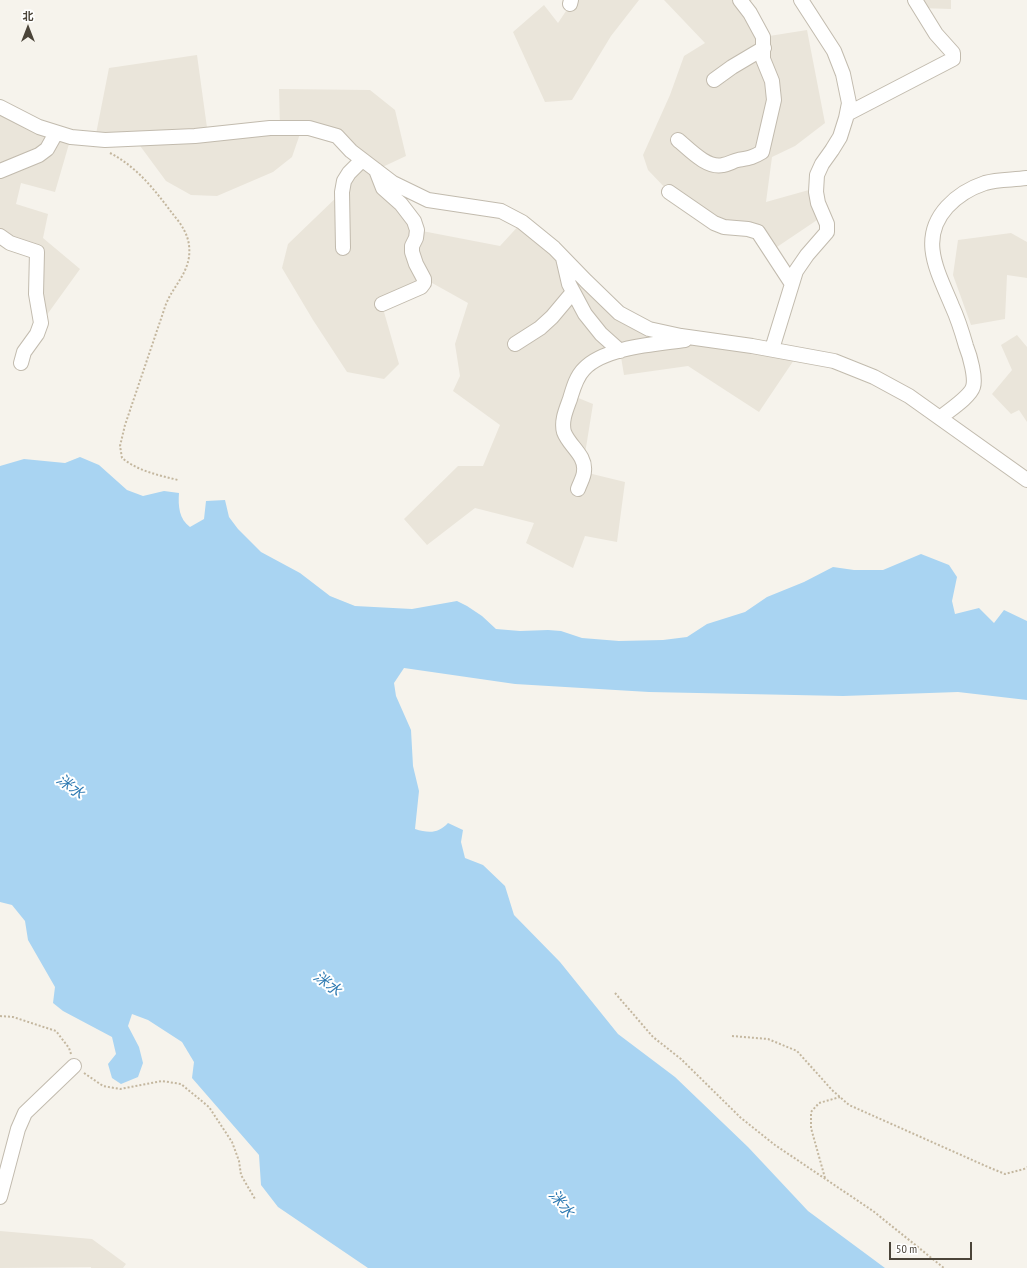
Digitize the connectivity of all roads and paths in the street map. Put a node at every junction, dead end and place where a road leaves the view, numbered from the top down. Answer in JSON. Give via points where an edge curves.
{"nodes":[{"id":1,"x":740,"y":0,"type":"edge"},
{"id":2,"x":801,"y":0,"type":"edge"},
{"id":3,"x":915,"y":0,"type":"edge"},
{"id":4,"x":764,"y":48,"type":"junction"},
{"id":5,"x":714,"y":80,"type":"dead end"},
{"id":6,"x":0,"y":107,"type":"edge"},
{"id":7,"x":847,"y":114,"type":"junction"},
{"id":8,"x":56,"y":133,"type":"junction"},
{"id":9,"x":678,"y":140,"type":"dead end"},
{"id":10,"x":107,"y":151,"type":"dead end"},
{"id":11,"x":362,"y":160,"type":"junction"},
{"id":12,"x":376,"y":170,"type":"junction"},
{"id":13,"x":0,"y":171,"type":"edge"},
{"id":14,"x":1027,"y":178,"type":"edge"},
{"id":15,"x":669,"y":192,"type":"dead end"},
{"id":16,"x":0,"y":236,"type":"edge"},
{"id":17,"x":343,"y":248,"type":"dead end"},
{"id":18,"x":562,"y":257,"type":"junction"},
{"id":19,"x":792,"y":284,"type":"junction"},
{"id":20,"x":573,"y":292,"type":"junction"},
{"id":21,"x":382,"y":304,"type":"dead end"},
{"id":22,"x":699,"y":338,"type":"junction"},
{"id":23,"x":515,"y":344,"type":"dead end"},
{"id":24,"x":772,"y":349,"type":"junction"},
{"id":25,"x":620,"y":351,"type":"junction"},
{"id":26,"x":20,"y":363,"type":"dead end"},
{"id":27,"x":940,"y":418,"type":"junction"},
{"id":28,"x":178,"y":480,"type":"dead end"},
{"id":29,"x":1027,"y":480,"type":"edge"},
{"id":30,"x":578,"y":489,"type":"dead end"},
{"id":31,"x":614,"y":993,"type":"dead end"},
{"id":32,"x":0,"y":1016,"type":"edge"},
{"id":33,"x":732,"y":1036,"type":"dead end"},
{"id":34,"x":74,"y":1066,"type":"junction"},
{"id":35,"x":841,"y":1097,"type":"junction"},
{"id":36,"x":1027,"y":1167,"type":"edge"},
{"id":37,"x":825,"y":1179,"type":"junction"},
{"id":38,"x":0,"y":1197,"type":"edge"},
{"id":39,"x":254,"y":1199,"type":"dead end"},
{"id":40,"x":944,"y":1268,"type":"edge"}],
"edges":[{"from":1,"to":4,"type":"street","via":[[763,38]]},
{"from":2,"to":7,"type":"street","via":[[834,51],[850,103]]},
{"from":3,"to":7,"type":"street","via":[[936,34],[953,53],[953,59]]},
{"from":4,"to":5,"type":"street"},
{"from":4,"to":9,"type":"street","via":[[763,59],[772,81],[774,100],[762,152],[751,158],[722,166],[707,163]]},
{"from":6,"to":8,"type":"street"},
{"from":7,"to":19,"type":"street","via":[[840,137],[817,175],[816,192],[827,224],[827,232],[796,271]]},
{"from":8,"to":11,"type":"street","via":[[105,140],[195,136],[270,128],[309,128],[337,136]]},
{"from":8,"to":13,"type":"street","via":[[47,149],[39,155]]},
{"from":10,"to":28,"type":"path","via":[[139,172],[184,230],[189,244],[185,272],[166,304],[120,446],[122,458],[131,465]]},
{"from":11,"to":12,"type":"street"},
{"from":11,"to":17,"type":"street","via":[[344,181]]},
{"from":12,"to":18,"type":"street","via":[[393,183],[428,200],[501,211],[522,222]]},
{"from":12,"to":21,"type":"street","via":[[383,188],[401,204],[414,221],[417,230],[412,252],[424,279],[421,287]]},
{"from":14,"to":27,"type":"street","via":[[986,182],[972,188],[955,198],[942,213],[934,228],[933,256],[958,318],[974,377],[969,394]]},
{"from":15,"to":19,"type":"street","via":[[714,223],[758,232]]},
{"from":16,"to":26,"type":"street","via":[[10,243],[37,252],[36,294],[41,323]]},
{"from":18,"to":20,"type":"street"},
{"from":18,"to":22,"type":"street","via":[[619,313],[649,329]]},
{"from":19,"to":24,"type":"street"},
{"from":20,"to":23,"type":"street","via":[[540,328]]},
{"from":20,"to":25,"type":"street","via":[[585,314],[601,334]]},
{"from":22,"to":24,"type":"street"},
{"from":22,"to":25,"type":"street"},
{"from":24,"to":27,"type":"street","via":[[834,361],[909,396]]},
{"from":25,"to":30,"type":"street","via":[[604,355],[584,368],[577,377],[564,418],[566,438],[584,460],[584,472]]},
{"from":27,"to":29,"type":"street"},
{"from":31,"to":37,"type":"path","via":[[653,1037],[681,1059],[741,1118]]},
{"from":32,"to":34,"type":"path","via":[[13,1017],[56,1031],[69,1048]]},
{"from":33,"to":35,"type":"path","via":[[768,1039],[796,1051]]},
{"from":34,"to":38,"type":"street","via":[[25,1113],[18,1128]]},
{"from":34,"to":39,"type":"path","via":[[103,1086],[120,1089],[162,1081],[181,1084],[209,1107],[232,1142],[240,1161],[241,1175]]},
{"from":35,"to":36,"type":"path","via":[[849,1105],[1006,1174]]},
{"from":35,"to":37,"type":"path","via":[[819,1103],[811,1112],[811,1128]]},
{"from":37,"to":40,"type":"path","via":[[873,1211]]}]}
